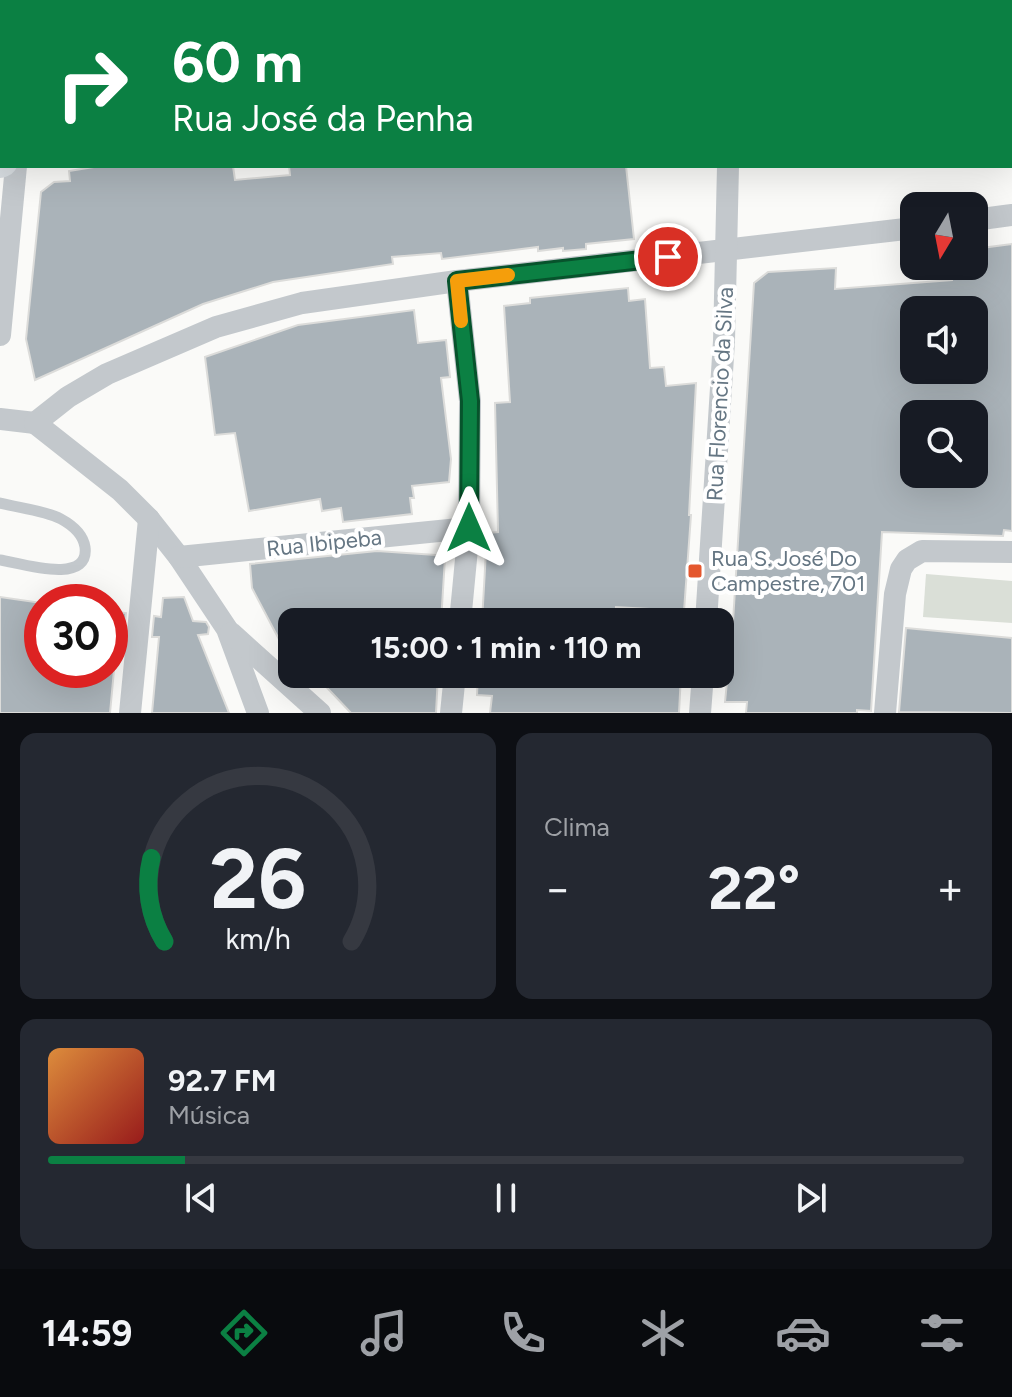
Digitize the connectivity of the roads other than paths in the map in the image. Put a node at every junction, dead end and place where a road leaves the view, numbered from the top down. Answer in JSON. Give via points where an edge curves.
{"nodes":[{"id":1,"x":16,"y":168,"type":"edge"},
{"id":2,"x":728,"y":168,"type":"edge"},
{"id":3,"x":1012,"y":215,"type":"edge"},
{"id":4,"x":988,"y":218,"type":"edge"},
{"id":5,"x":900,"y":230,"type":"edge"},
{"id":6,"x":728,"y":250,"type":"junction"},
{"id":7,"x":457,"y":281,"type":"junction"},
{"id":8,"x":0,"y":335,"type":"edge"},
{"id":9,"x":0,"y":419,"type":"edge"},
{"id":10,"x":35,"y":423,"type":"junction"},
{"id":11,"x":0,"y":503,"type":"edge"},
{"id":12,"x":149,"y":519,"type":"junction"},
{"id":13,"x":469,"y":528,"type":"junction"},
{"id":14,"x":1012,"y":552,"type":"edge"},
{"id":15,"x":179,"y":557,"type":"junction"},
{"id":16,"x":0,"y":560,"type":"edge"},
{"id":17,"x":461,"y":608,"type":"edge"},
{"id":18,"x":707,"y":608,"type":"edge"},
{"id":19,"x":227,"y":629,"type":"junction"},
{"id":20,"x":454,"y":688,"type":"edge"},
{"id":21,"x":702,"y":688,"type":"edge"},
{"id":22,"x":130,"y":713,"type":"edge"},
{"id":23,"x":258,"y":713,"type":"edge"},
{"id":24,"x":320,"y":713,"type":"edge"},
{"id":25,"x":451,"y":713,"type":"edge"},
{"id":26,"x":700,"y":713,"type":"edge"},
{"id":27,"x":885,"y":713,"type":"edge"}],
"edges":[{"from":1,"to":8,"type":"street"},
{"from":2,"to":6,"type":"street","name":"Rua Florencio da Silva"},
{"from":3,"to":4,"type":"street"},
{"from":5,"to":6,"type":"street"},
{"from":6,"to":7,"type":"street"},
{"from":6,"to":18,"type":"street","name":"Rua Florencio da Silva"},
{"from":7,"to":10,"type":"street","via":[[302,303],[216,327],[107,374]]},
{"from":7,"to":13,"type":"street","via":[[470,401]]},
{"from":9,"to":10,"type":"street"},
{"from":10,"to":12,"type":"street"},
{"from":11,"to":16,"type":"lane","via":[[68,523],[84,540],[86,553],[71,570]]},
{"from":12,"to":15,"type":"street"},
{"from":12,"to":22,"type":"street"},
{"from":13,"to":15,"type":"street","name":"Rua Ibipeba"},
{"from":13,"to":17,"type":"street"},
{"from":14,"to":27,"type":"street","via":[[922,551],[907,560],[895,594]]},
{"from":15,"to":19,"type":"street"},
{"from":19,"to":23,"type":"street"},
{"from":19,"to":24,"type":"street"},
{"from":20,"to":25,"type":"street"},
{"from":21,"to":26,"type":"street"}]}
